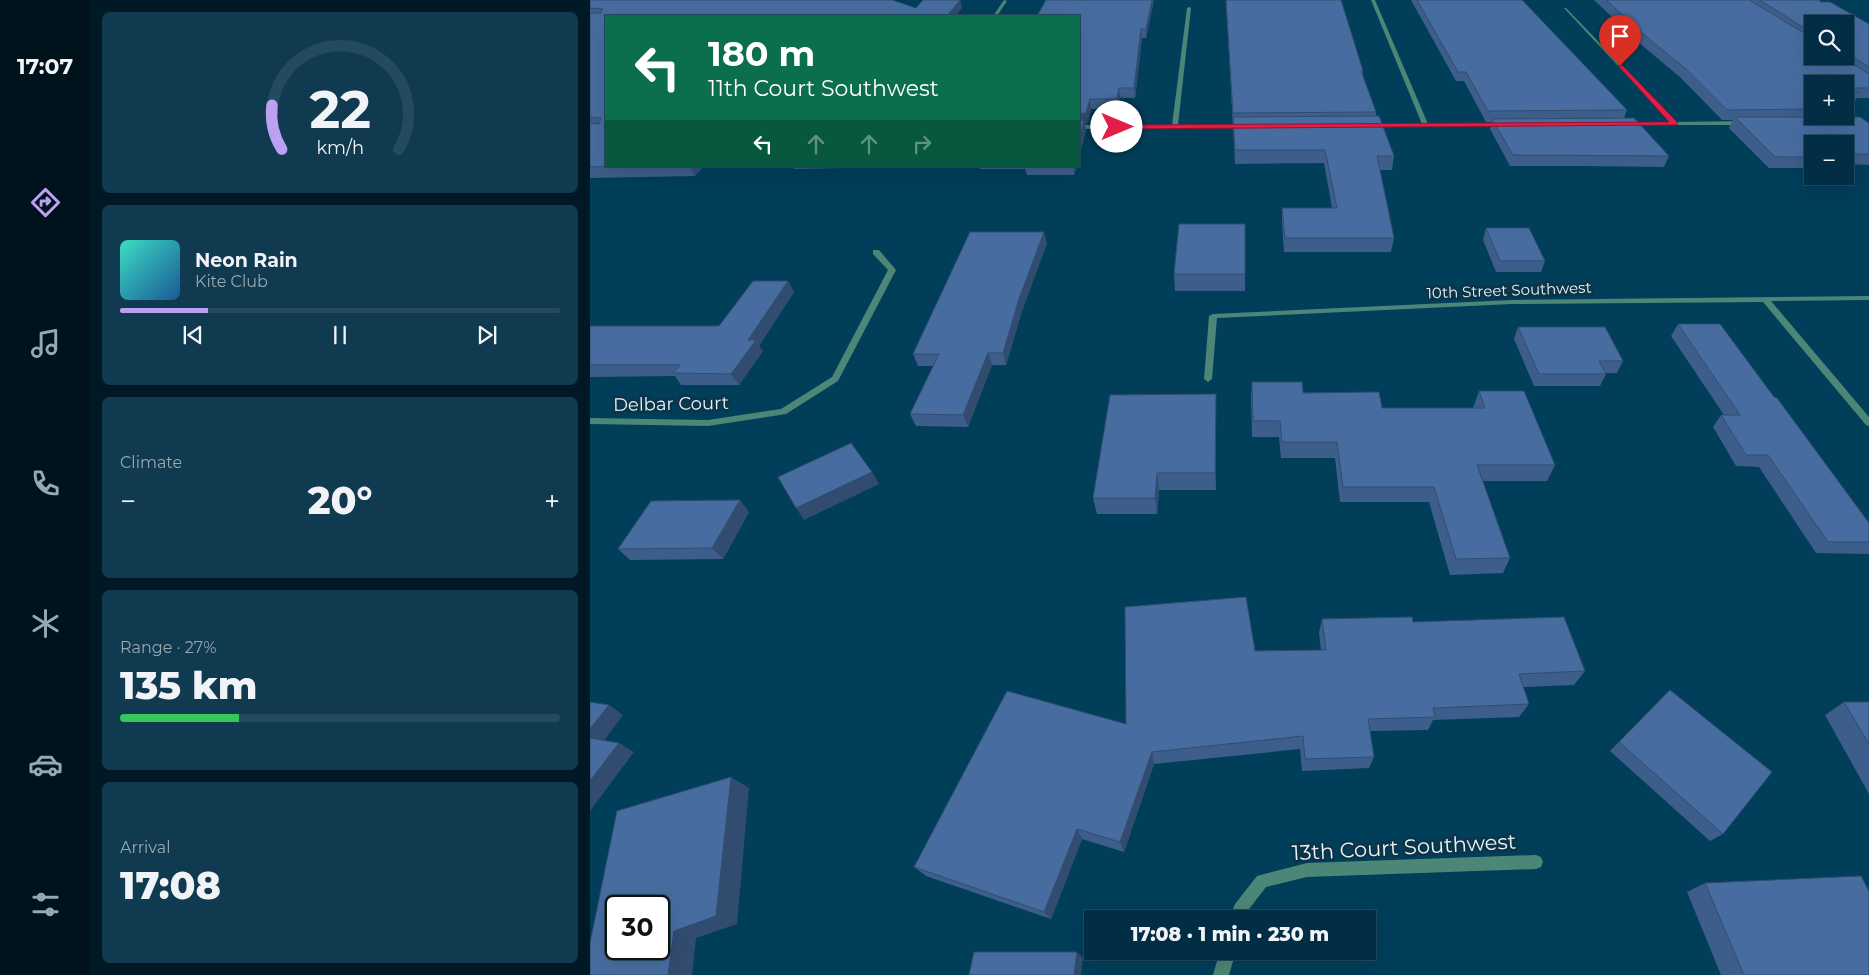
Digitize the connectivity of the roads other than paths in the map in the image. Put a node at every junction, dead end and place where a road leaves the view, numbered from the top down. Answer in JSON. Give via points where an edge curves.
{"nodes":[{"id":1,"x":1373,"y":0,"type":"edge"},
{"id":2,"x":1005,"y":1,"type":"edge"},
{"id":3,"x":1189,"y":8,"type":"dead end"},
{"id":4,"x":1565,"y":9,"type":"dead end"},
{"id":5,"x":996,"y":15,"type":"edge"},
{"id":6,"x":1752,"y":123,"type":"edge"},
{"id":7,"x":1625,"y":124,"type":"edge"},
{"id":8,"x":1674,"y":124,"type":"junction"},
{"id":9,"x":1506,"y":125,"type":"edge"},
{"id":10,"x":1358,"y":126,"type":"edge"},
{"id":11,"x":1426,"y":126,"type":"junction"},
{"id":12,"x":1080,"y":127,"type":"edge"},
{"id":13,"x":1175,"y":127,"type":"junction"},
{"id":14,"x":1252,"y":127,"type":"edge"},
{"id":15,"x":876,"y":252,"type":"dead end"},
{"id":16,"x":1869,"y":298,"type":"edge"},
{"id":17,"x":1765,"y":299,"type":"junction"},
{"id":18,"x":1208,"y":379,"type":"dead end"},
{"id":19,"x":590,"y":421,"type":"edge"},
{"id":20,"x":1869,"y":423,"type":"edge"},
{"id":21,"x":1536,"y":862,"type":"dead end"},
{"id":22,"x":1240,"y":910,"type":"edge"},
{"id":23,"x":1225,"y":960,"type":"edge"},
{"id":24,"x":1221,"y":975,"type":"edge"}],
"edges":[{"from":1,"to":11,"type":"street"},
{"from":2,"to":5,"type":"street"},
{"from":3,"to":13,"type":"street"},
{"from":4,"to":8,"type":"street"},
{"from":6,"to":8,"type":"street"},
{"from":7,"to":8,"type":"street"},
{"from":9,"to":11,"type":"street"},
{"from":10,"to":11,"type":"street"},
{"from":12,"to":13,"type":"street"},
{"from":13,"to":14,"type":"street"},
{"from":15,"to":19,"type":"street","name":"Delbar Court","via":[[892,270],[835,379],[783,412],[708,423]]},
{"from":16,"to":17,"type":"street","name":"10th Street Southwest"},
{"from":17,"to":18,"type":"street","name":"10th Street Southwest","via":[[1512,302],[1213,316]]},
{"from":17,"to":20,"type":"street"},
{"from":21,"to":22,"type":"street","name":"13th Court Southwest","via":[[1307,870],[1262,881]]},
{"from":23,"to":24,"type":"street"}]}
